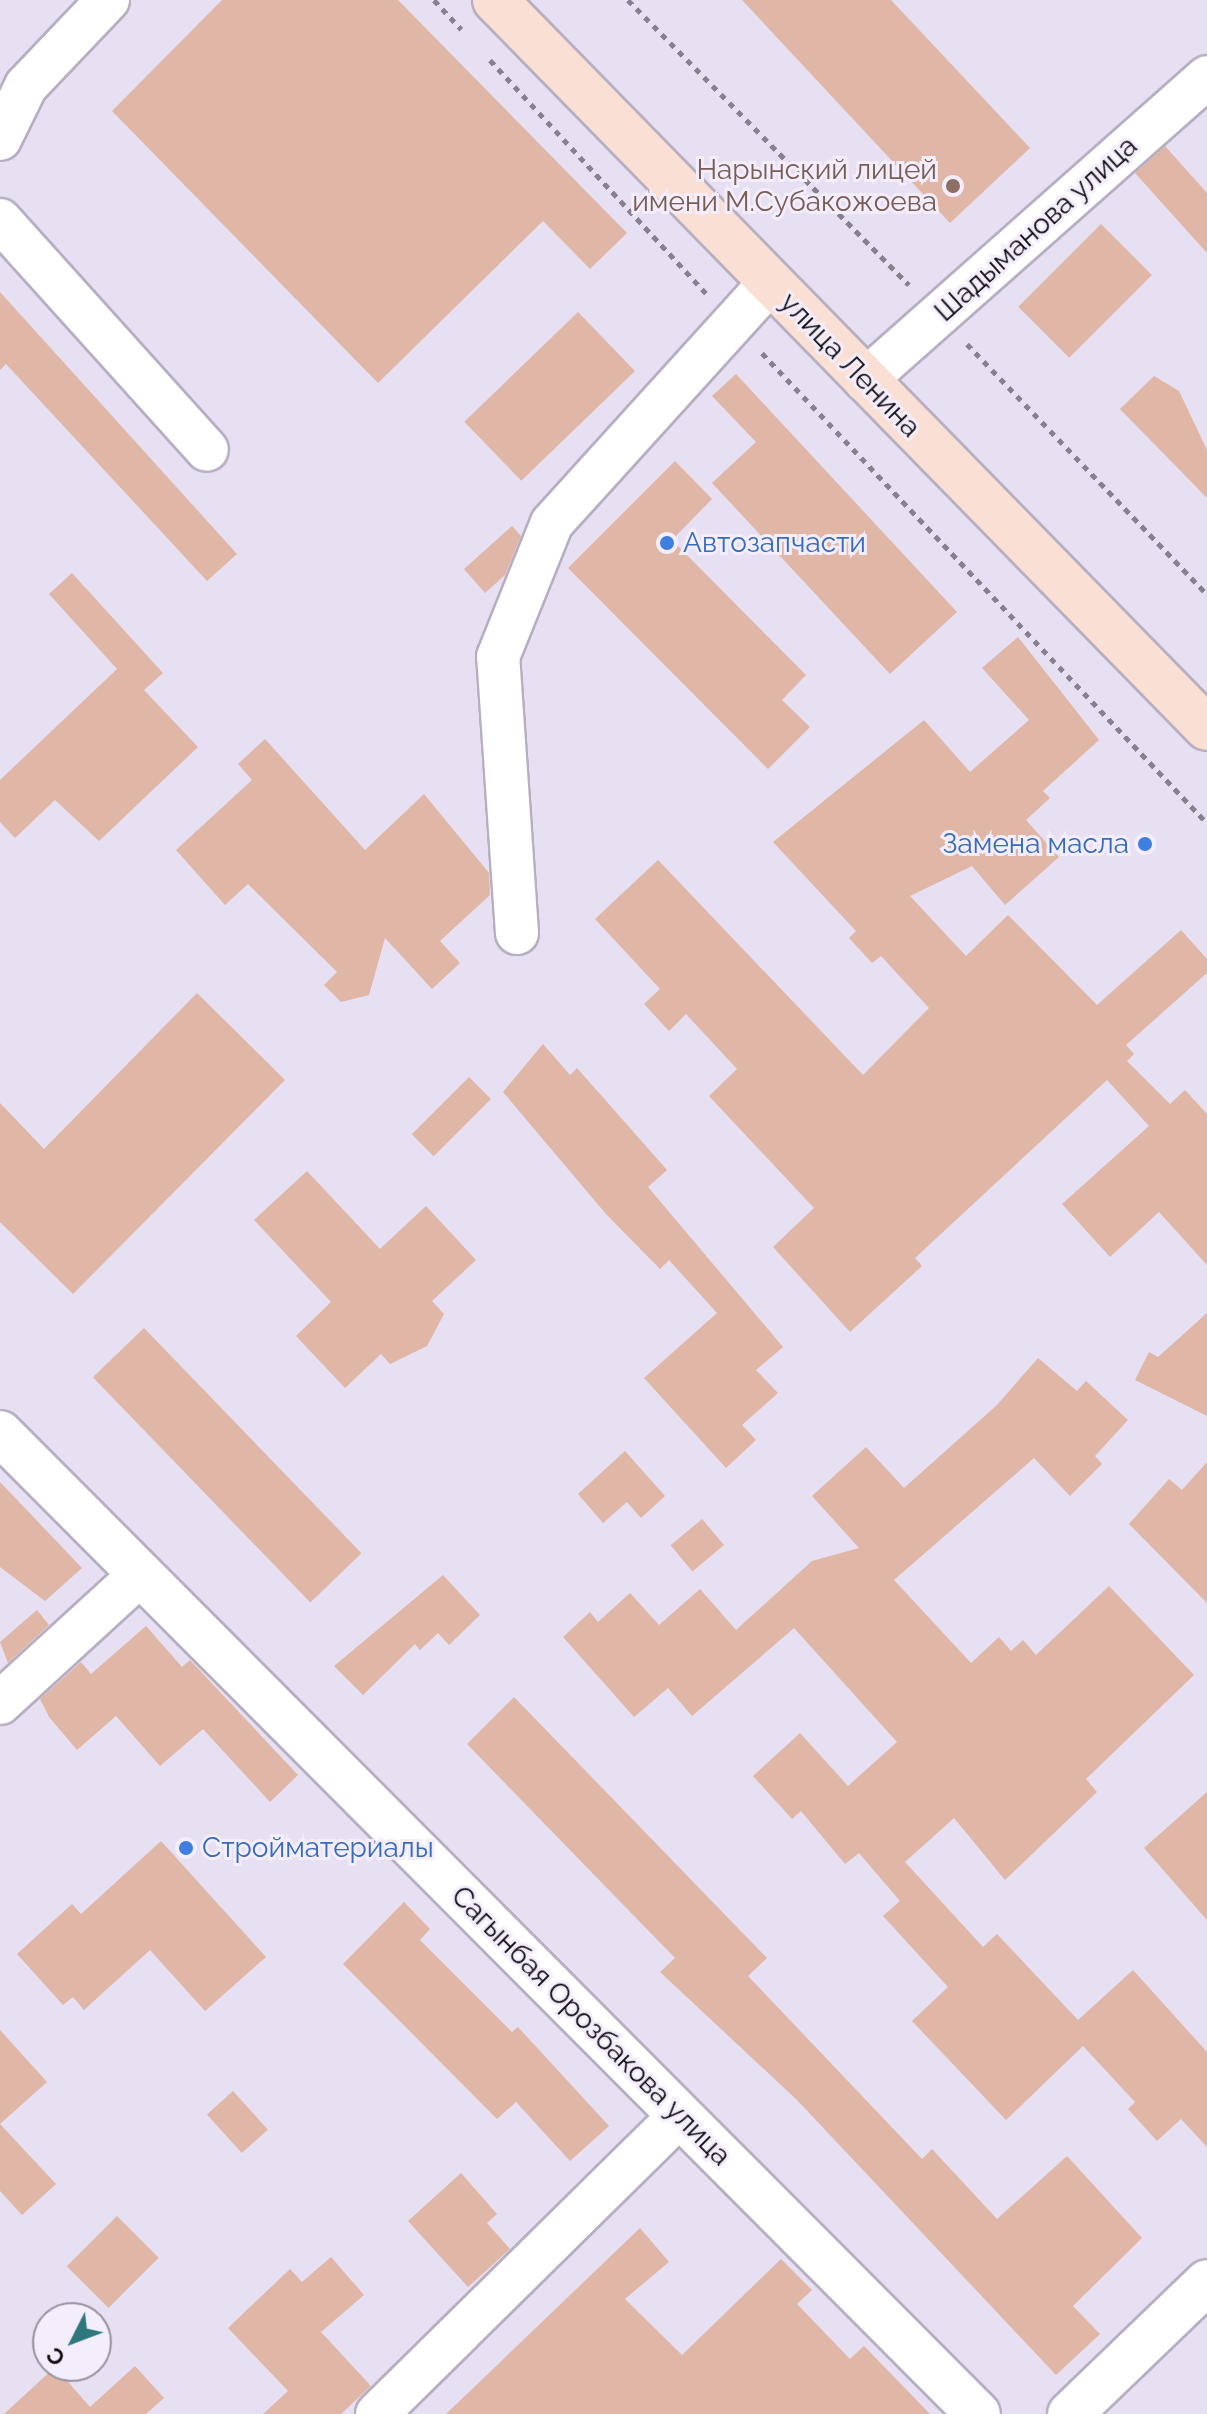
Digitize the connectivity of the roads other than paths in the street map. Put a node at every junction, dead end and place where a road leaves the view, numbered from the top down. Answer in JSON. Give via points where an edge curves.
{"nodes":[{"id":1,"x":108,"y":0,"type":"edge"},
{"id":2,"x":495,"y":0,"type":"edge"},
{"id":3,"x":1207,"y":77,"type":"edge"},
{"id":4,"x":0,"y":139,"type":"edge"},
{"id":5,"x":0,"y":220,"type":"edge"},
{"id":6,"x":770,"y":283,"type":"junction"},
{"id":7,"x":865,"y":380,"type":"junction"},
{"id":8,"x":207,"y":450,"type":"dead end"},
{"id":9,"x":1207,"y":728,"type":"edge"},
{"id":10,"x":517,"y":933,"type":"dead end"},
{"id":11,"x":0,"y":1433,"type":"edge"},
{"id":12,"x":141,"y":1574,"type":"junction"},
{"id":13,"x":0,"y":1703,"type":"edge"},
{"id":14,"x":680,"y":2115,"type":"junction"},
{"id":15,"x":1207,"y":2282,"type":"edge"},
{"id":16,"x":377,"y":2414,"type":"edge"},
{"id":17,"x":978,"y":2414,"type":"edge"},
{"id":18,"x":1070,"y":2414,"type":"edge"}],
"edges":[{"from":1,"to":4,"type":"street","via":[[26,86]]},
{"from":2,"to":6,"type":"main road","name":"улица Ленина"},
{"from":3,"to":7,"type":"street","name":"Шадыманова улица"},
{"from":5,"to":8,"type":"street"},
{"from":6,"to":7,"type":"main road","name":"улица Ленина"},
{"from":6,"to":10,"type":"street","via":[[552,523],[498,657]]},
{"from":7,"to":9,"type":"main road","name":"улица Ленина"},
{"from":11,"to":12,"type":"street","name":"Сагынбая Орозбакова улица"},
{"from":12,"to":13,"type":"street"},
{"from":12,"to":14,"type":"street","name":"Сагынбая Орозбакова улица"},
{"from":14,"to":16,"type":"street"},
{"from":14,"to":17,"type":"street","name":"Сагынбая Орозбакова улица"},
{"from":15,"to":18,"type":"street"}]}
